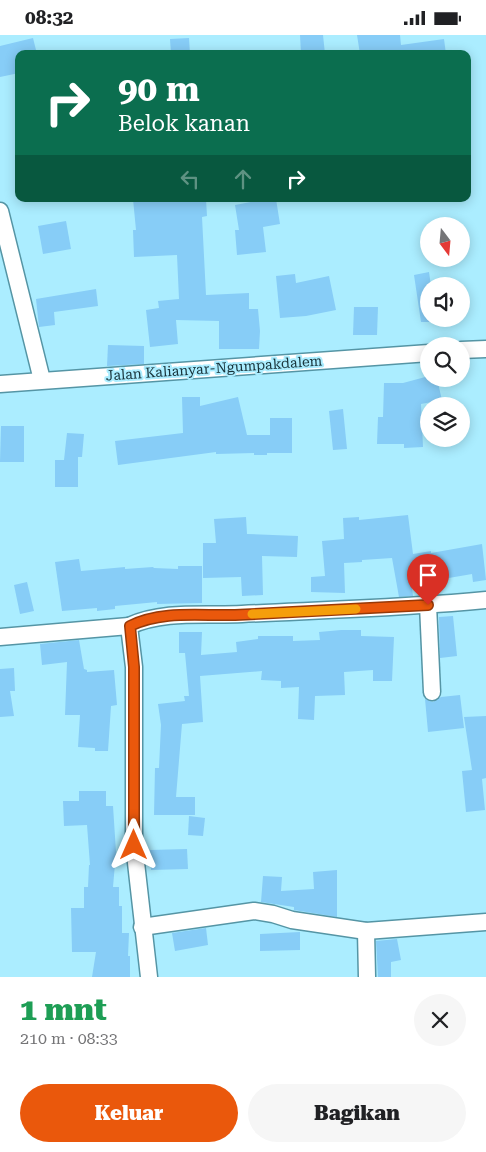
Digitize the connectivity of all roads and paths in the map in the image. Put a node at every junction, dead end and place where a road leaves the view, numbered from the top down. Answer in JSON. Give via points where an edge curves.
{"nodes":[{"id":1,"x":0,"y":211,"type":"edge"},
{"id":2,"x":486,"y":349,"type":"edge"},
{"id":3,"x":470,"y":350,"type":"edge"},
{"id":4,"x":420,"y":354,"type":"edge"},
{"id":5,"x":42,"y":380,"type":"junction"},
{"id":6,"x":0,"y":384,"type":"edge"},
{"id":7,"x":486,"y":600,"type":"edge"},
{"id":8,"x":428,"y":605,"type":"junction"},
{"id":9,"x":130,"y":626,"type":"junction"},
{"id":10,"x":0,"y":637,"type":"edge"},
{"id":11,"x":432,"y":692,"type":"dead end"},
{"id":12,"x":486,"y":922,"type":"edge"},
{"id":13,"x":142,"y":927,"type":"junction"},
{"id":14,"x":366,"y":931,"type":"junction"},
{"id":15,"x":149,"y":977,"type":"edge"},
{"id":16,"x":367,"y":977,"type":"edge"}],
"edges":[{"from":1,"to":5,"type":"street"},
{"from":2,"to":3,"type":"street"},
{"from":4,"to":5,"type":"street","name":"Jalan Kalianyar-Ngumpakdalem"},
{"from":5,"to":6,"type":"street","name":"Jalan Kalianyar-Ngumpakdalem"},
{"from":7,"to":8,"type":"street"},
{"from":8,"to":9,"type":"street","via":[[166,616]]},
{"from":8,"to":11,"type":"street"},
{"from":9,"to":10,"type":"street"},
{"from":9,"to":13,"type":"street","via":[[134,667],[134,845]]},
{"from":12,"to":14,"type":"street"},
{"from":13,"to":14,"type":"street","via":[[254,911]]},
{"from":13,"to":15,"type":"street"},
{"from":14,"to":16,"type":"street"}]}
